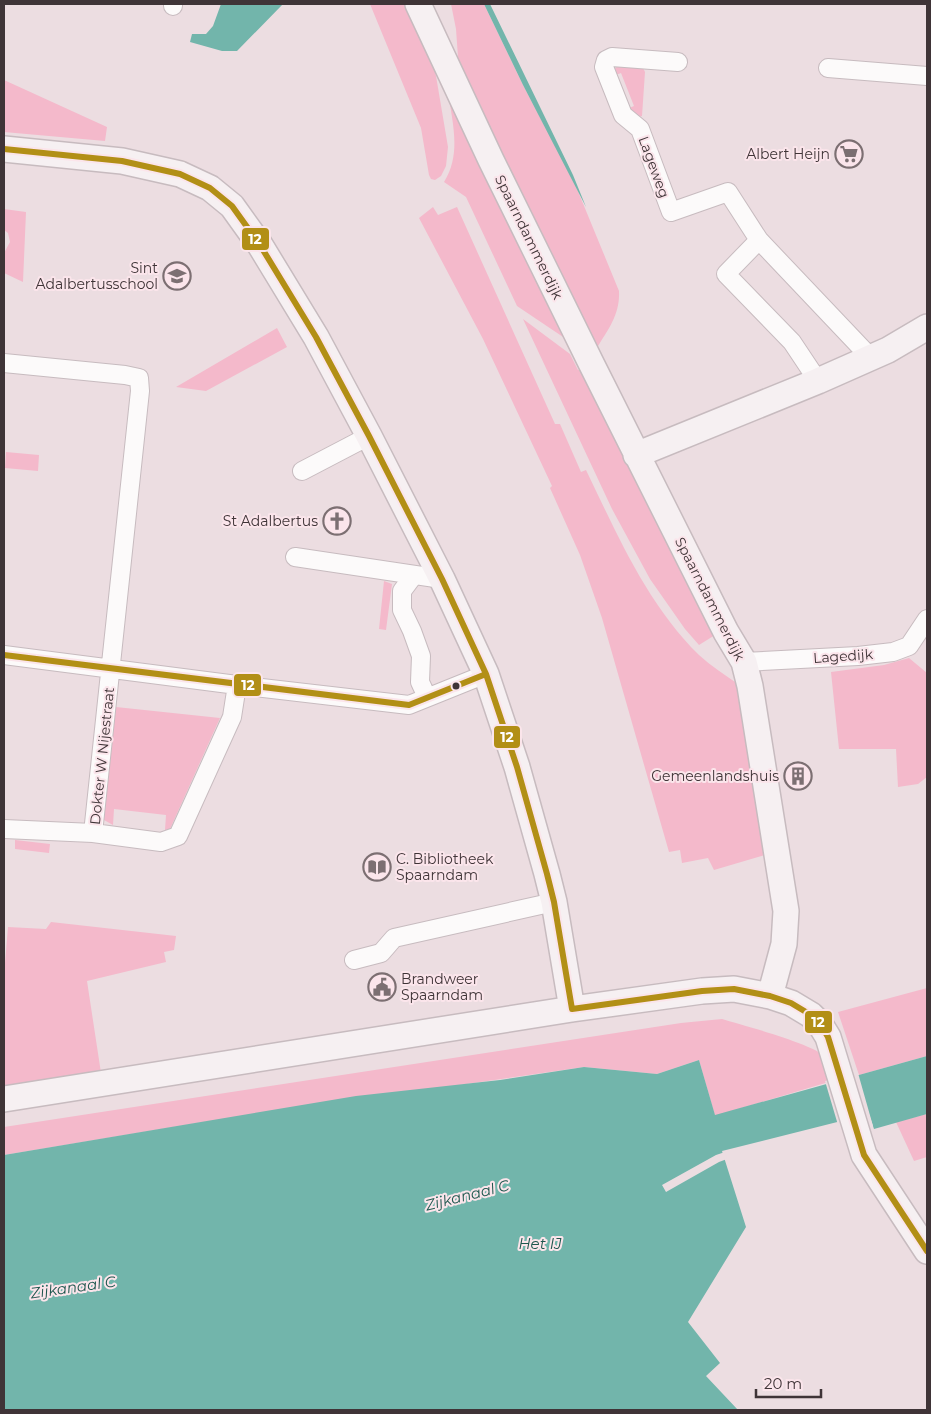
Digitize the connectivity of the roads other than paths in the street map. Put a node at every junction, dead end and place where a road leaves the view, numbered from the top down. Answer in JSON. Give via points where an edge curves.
{"nodes":[{"id":1,"x":418,"y":4,"type":"edge"},
{"id":2,"x":678,"y":62,"type":"dead end"},
{"id":3,"x":828,"y":68,"type":"dead end"},
{"id":4,"x":927,"y":76,"type":"edge"},
{"id":5,"x":4,"y":149,"type":"edge"},
{"id":6,"x":759,"y":240,"type":"junction"},
{"id":7,"x":927,"y":327,"type":"edge"},
{"id":8,"x":871,"y":358,"type":"junction"},
{"id":9,"x":4,"y":362,"type":"edge"},
{"id":10,"x":818,"y":381,"type":"junction"},
{"id":11,"x":369,"y":436,"type":"junction"},
{"id":12,"x":636,"y":455,"type":"junction"},
{"id":13,"x":302,"y":471,"type":"dead end"},
{"id":14,"x":295,"y":557,"type":"dead end"},
{"id":15,"x":414,"y":575,"type":"junction"},
{"id":16,"x":442,"y":579,"type":"junction"},
{"id":17,"x":927,"y":619,"type":"edge"},
{"id":18,"x":4,"y":655,"type":"edge"},
{"id":19,"x":744,"y":662,"type":"junction"},
{"id":20,"x":111,"y":669,"type":"junction"},
{"id":21,"x":486,"y":674,"type":"junction"},
{"id":22,"x":237,"y":685,"type":"junction"},
{"id":23,"x":427,"y":697,"type":"junction"},
{"id":24,"x":4,"y":829,"type":"edge"},
{"id":25,"x":93,"y":834,"type":"junction"},
{"id":26,"x":554,"y":902,"type":"junction"},
{"id":27,"x":354,"y":960,"type":"dead end"},
{"id":28,"x":770,"y":996,"type":"junction"},
{"id":29,"x":572,"y":1009,"type":"junction"},
{"id":30,"x":4,"y":1099,"type":"edge"},
{"id":31,"x":927,"y":1251,"type":"edge"}],
"edges":[{"from":1,"to":12,"type":"street","name":"Spaarndammerdijk"},
{"from":2,"to":6,"type":"street","name":"Lageweg","via":[[612,56],[604,67],[623,115],[640,129],[670,212],[728,192]]},
{"from":3,"to":4,"type":"street"},
{"from":5,"to":11,"type":"street","via":[[122,161],[180,174],[210,188],[232,206],[260,245],[316,337]]},
{"from":6,"to":8,"type":"street","name":"Lageweg"},
{"from":6,"to":10,"type":"street","via":[[726,274],[792,342]]},
{"from":7,"to":8,"type":"street"},
{"from":8,"to":10,"type":"street"},
{"from":9,"to":20,"type":"street","via":[[139,378]]},
{"from":10,"to":12,"type":"street"},
{"from":11,"to":13,"type":"street"},
{"from":11,"to":16,"type":"street"},
{"from":12,"to":19,"type":"street","name":"Spaarndammerdijk"},
{"from":14,"to":15,"type":"street"},
{"from":15,"to":16,"type":"street"},
{"from":15,"to":23,"type":"street","via":[[402,591],[402,610],[421,656],[420,682]]},
{"from":16,"to":21,"type":"street"},
{"from":17,"to":19,"type":"street","name":"Lagedijk","via":[[909,646],[893,652]]},
{"from":18,"to":20,"type":"street","name":"Dokter W Nijestraat"},
{"from":19,"to":28,"type":"street","name":"Spaarndammerdijk","via":[[786,911],[784,944]]},
{"from":20,"to":22,"type":"street","name":"Dokter W Nijestraat"},
{"from":20,"to":25,"type":"street","name":"Dokter W Nijestraat"},
{"from":21,"to":23,"type":"street","name":"Dokter W Nijestraat"},
{"from":21,"to":26,"type":"street","via":[[517,767]]},
{"from":22,"to":23,"type":"street","name":"Dokter W Nijestraat","via":[[409,705]]},
{"from":22,"to":25,"type":"street","name":"Dokter W Nijestraat","via":[[232,717],[178,836],[161,842]]},
{"from":24,"to":25,"type":"street"},
{"from":26,"to":27,"type":"street","via":[[394,938],[381,953]]},
{"from":26,"to":29,"type":"street"},
{"from":28,"to":29,"type":"street","via":[[734,989],[702,991]]},
{"from":28,"to":31,"type":"street","via":[[791,1003],[820,1024],[828,1037],[864,1155]]},
{"from":29,"to":30,"type":"street"}]}
